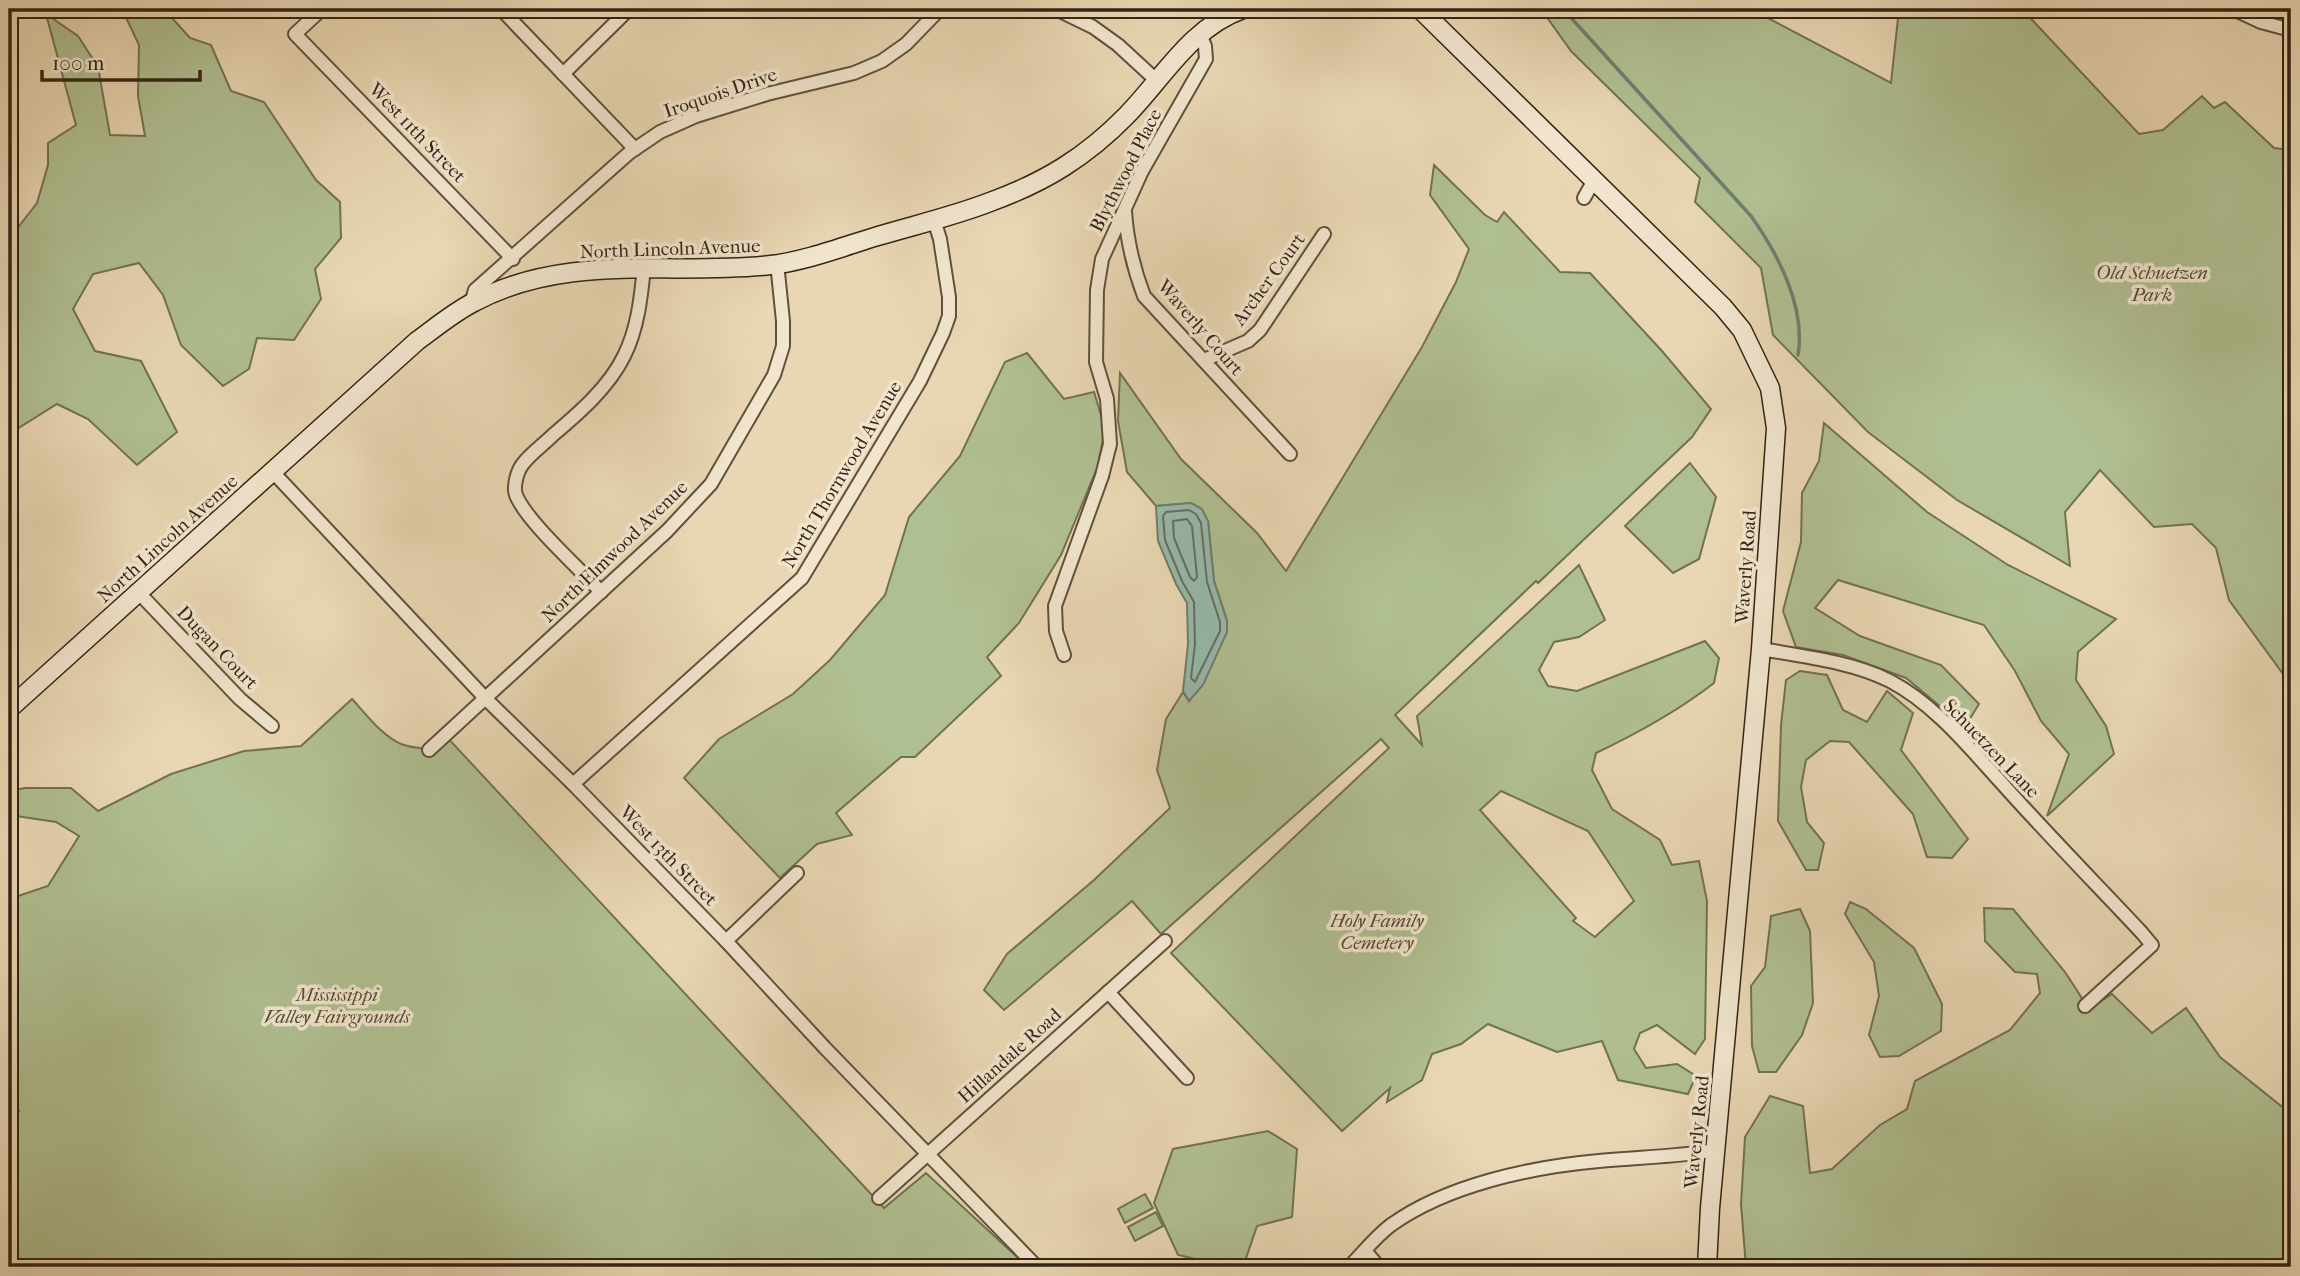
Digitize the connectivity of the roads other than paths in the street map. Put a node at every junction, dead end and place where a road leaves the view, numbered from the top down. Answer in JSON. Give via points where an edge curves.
{"nodes":[{"id":1,"x":323,"y":9,"type":"edge"},
{"id":2,"x":501,"y":9,"type":"edge"},
{"id":3,"x":629,"y":9,"type":"edge"},
{"id":4,"x":940,"y":9,"type":"edge"},
{"id":5,"x":1056,"y":9,"type":"edge"},
{"id":6,"x":1243,"y":9,"type":"edge"},
{"id":7,"x":1420,"y":9,"type":"edge"},
{"id":8,"x":2233,"y":9,"type":"edge"},
{"id":9,"x":1214,"y":15,"type":"edge"},
{"id":10,"x":2291,"y":30,"type":"edge"},
{"id":11,"x":1200,"y":34,"type":"junction"},
{"id":12,"x":563,"y":74,"type":"junction"},
{"id":13,"x":1156,"y":80,"type":"junction"},
{"id":14,"x":635,"y":149,"type":"junction"},
{"id":15,"x":1594,"y":182,"type":"junction"},
{"id":16,"x":1584,"y":198,"type":"dead end"},
{"id":17,"x":1125,"y":207,"type":"junction"},
{"id":18,"x":934,"y":220,"type":"junction"},
{"id":19,"x":1324,"y":234,"type":"dead end"},
{"id":20,"x":513,"y":259,"type":"junction"},
{"id":21,"x":778,"y":263,"type":"junction"},
{"id":22,"x":644,"y":267,"type":"junction"},
{"id":23,"x":471,"y":303,"type":"junction"},
{"id":24,"x":1204,"y":360,"type":"junction"},
{"id":25,"x":1290,"y":454,"type":"dead end"},
{"id":26,"x":272,"y":471,"type":"junction"},
{"id":27,"x":601,"y":592,"type":"junction"},
{"id":28,"x":139,"y":593,"type":"junction"},
{"id":29,"x":1761,"y":649,"type":"junction"},
{"id":30,"x":1064,"y":655,"type":"dead end"},
{"id":31,"x":486,"y":699,"type":"junction"},
{"id":32,"x":9,"y":709,"type":"edge"},
{"id":33,"x":272,"y":726,"type":"dead end"},
{"id":34,"x":429,"y":750,"type":"dead end"},
{"id":35,"x":573,"y":784,"type":"junction"},
{"id":36,"x":797,"y":873,"type":"dead end"},
{"id":37,"x":726,"y":941,"type":"junction"},
{"id":38,"x":1165,"y":941,"type":"dead end"},
{"id":39,"x":1108,"y":992,"type":"junction"},
{"id":40,"x":2084,"y":1006,"type":"dead end"},
{"id":41,"x":1187,"y":1078,"type":"dead end"},
{"id":42,"x":1717,"y":1150,"type":"junction"},
{"id":43,"x":927,"y":1154,"type":"junction"},
{"id":44,"x":879,"y":1198,"type":"dead end"},
{"id":45,"x":1365,"y":1251,"type":"junction"},
{"id":46,"x":1037,"y":1267,"type":"edge"},
{"id":47,"x":1349,"y":1267,"type":"edge"},
{"id":48,"x":1380,"y":1267,"type":"edge"},
{"id":49,"x":1707,"y":1267,"type":"edge"}],
"edges":[{"from":1,"to":20,"type":"street","name":"West 11th Street","via":[[295,34]]},
{"from":2,"to":12,"type":"street"},
{"from":3,"to":12,"type":"street"},
{"from":4,"to":14,"type":"street","name":"Iroquois Drive","via":[[882,61],[854,73],[696,116]]},
{"from":5,"to":13,"type":"street","via":[[1093,27]]},
{"from":6,"to":9,"type":"street","name":"North Lincoln Avenue"},
{"from":7,"to":15,"type":"street","name":"Waverly Road"},
{"from":8,"to":10,"type":"street"},
{"from":9,"to":11,"type":"street","name":"North Lincoln Avenue"},
{"from":11,"to":13,"type":"street","name":"North Lincoln Avenue"},
{"from":11,"to":17,"type":"street","name":"Blythwood Place","via":[[1206,59]]},
{"from":12,"to":14,"type":"street"},
{"from":13,"to":18,"type":"street","name":"North Lincoln Avenue","via":[[1093,147],[1037,184]]},
{"from":14,"to":20,"type":"street","name":"Iroquois Drive"},
{"from":15,"to":16,"type":"street"},
{"from":15,"to":29,"type":"street","name":"Waverly Road","via":[[1723,307],[1742,330],[1770,388],[1776,428]]},
{"from":17,"to":24,"type":"street","name":"Waverly Court","via":[[1132,265],[1144,296]]},
{"from":17,"to":30,"type":"street","name":"Blythwood Place","via":[[1102,258],[1097,290],[1096,362],[1107,399],[1110,444],[1055,606],[1056,631]]},
{"from":18,"to":21,"type":"street","name":"North Lincoln Avenue"},
{"from":18,"to":35,"type":"street","name":"North Thornwood Avenue","via":[[949,316],[920,381],[820,551],[802,578]]},
{"from":19,"to":24,"type":"street","name":"Archer Court","via":[[1260,330],[1248,341]]},
{"from":20,"to":23,"type":"street","name":"Iroquois Drive","via":[[475,290]]},
{"from":21,"to":22,"type":"street","name":"North Lincoln Avenue","via":[[695,270]]},
{"from":21,"to":27,"type":"street","name":"North Elmwood Avenue","via":[[783,346],[774,375],[710,484]]},
{"from":22,"to":23,"type":"street","name":"North Lincoln Avenue","via":[[549,277]]},
{"from":22,"to":27,"type":"street","via":[[640,305],[624,356],[606,383],[531,455],[516,477],[515,494],[522,504]]},
{"from":23,"to":26,"type":"street","name":"North Lincoln Avenue","via":[[417,341]]},
{"from":24,"to":25,"type":"street","name":"Waverly Court"},
{"from":26,"to":28,"type":"street","name":"North Lincoln Avenue"},
{"from":26,"to":31,"type":"street","name":"West 13th Street"},
{"from":27,"to":31,"type":"street","name":"North Elmwood Avenue"},
{"from":28,"to":32,"type":"street","name":"North Lincoln Avenue"},
{"from":28,"to":33,"type":"street","name":"Dugan Court","via":[[240,699]]},
{"from":29,"to":40,"type":"street","name":"Schuetzen Lane","via":[[1843,665],[1888,680],[1909,693],[1984,763],[2152,945]]},
{"from":29,"to":42,"type":"street","name":"Waverly Road"},
{"from":31,"to":34,"type":"street","name":"North Elmwood Avenue"},
{"from":31,"to":35,"type":"street","name":"West 13th Street"},
{"from":35,"to":37,"type":"street","name":"West 13th Street"},
{"from":36,"to":37,"type":"street"},
{"from":37,"to":43,"type":"street","name":"West 13th Street"},
{"from":38,"to":39,"type":"street","name":"Hillandale Road"},
{"from":39,"to":41,"type":"street"},
{"from":39,"to":43,"type":"street","name":"Hillandale Road"},
{"from":42,"to":45,"type":"street","via":[[1557,1166],[1454,1191],[1390,1225]]},
{"from":42,"to":49,"type":"street","name":"Waverly Road"},
{"from":43,"to":44,"type":"street","name":"Hillandale Road"},
{"from":43,"to":46,"type":"street","name":"West 13th Street"},
{"from":45,"to":47,"type":"street"},
{"from":45,"to":48,"type":"street"}]}
